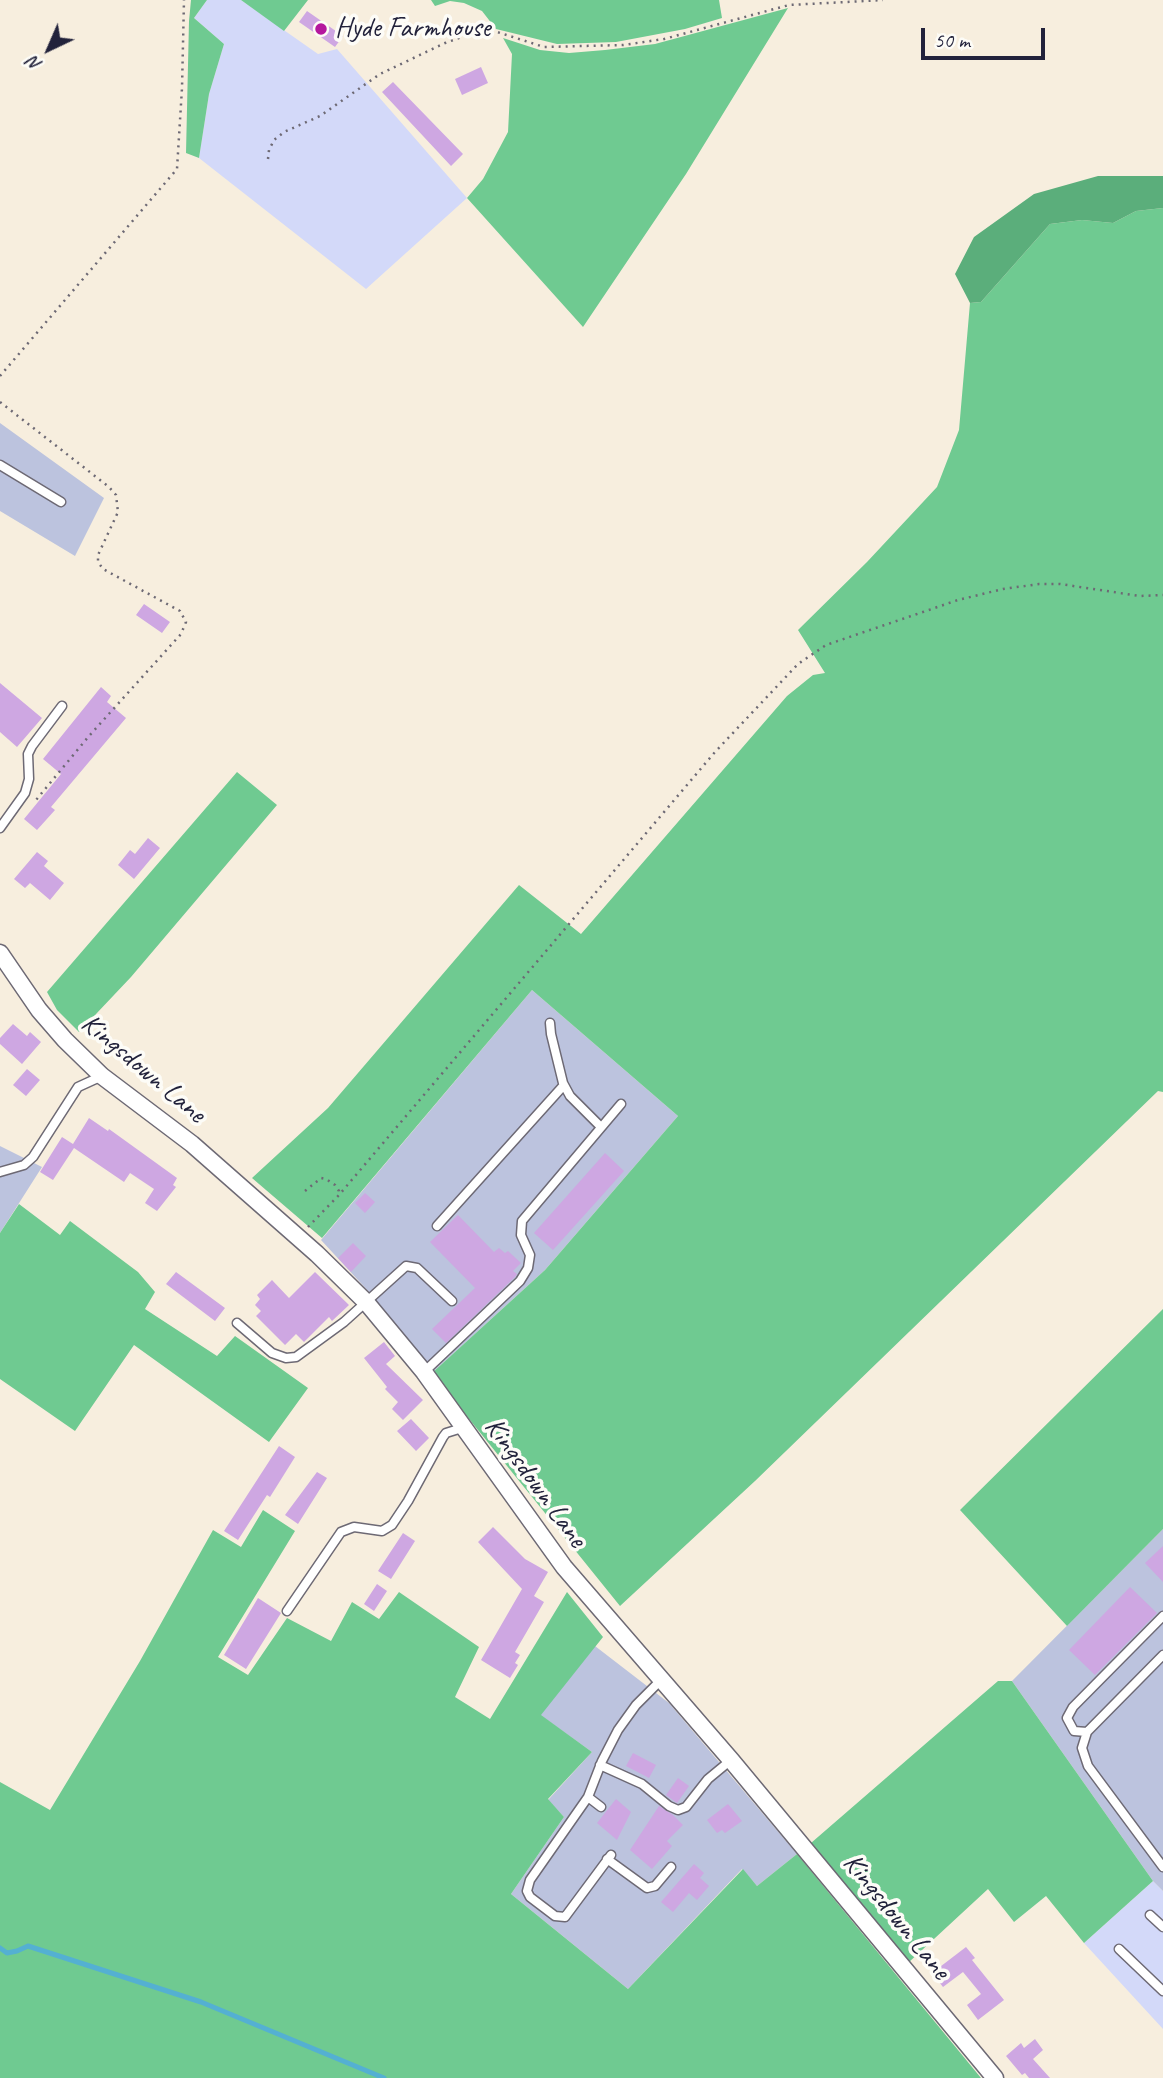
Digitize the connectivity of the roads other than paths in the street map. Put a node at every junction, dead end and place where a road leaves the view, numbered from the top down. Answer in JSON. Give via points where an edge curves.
{"nodes":[{"id":1,"x":0,"y":465,"type":"edge"},
{"id":2,"x":61,"y":502,"type":"dead end"},
{"id":3,"x":62,"y":706,"type":"dead end"},
{"id":4,"x":0,"y":828,"type":"edge"},
{"id":5,"x":0,"y":953,"type":"edge"},
{"id":6,"x":550,"y":1023,"type":"dead end"},
{"id":7,"x":102,"y":1076,"type":"junction"},
{"id":8,"x":564,"y":1085,"type":"junction"},
{"id":9,"x":621,"y":1104,"type":"dead end"},
{"id":10,"x":601,"y":1127,"type":"junction"},
{"id":11,"x":0,"y":1172,"type":"edge"},
{"id":12,"x":437,"y":1226,"type":"dead end"},
{"id":13,"x":452,"y":1301,"type":"dead end"},
{"id":14,"x":366,"y":1302,"type":"junction"},
{"id":15,"x":237,"y":1324,"type":"dead end"},
{"id":16,"x":424,"y":1372,"type":"junction"},
{"id":17,"x":462,"y":1428,"type":"junction"},
{"id":18,"x":288,"y":1611,"type":"dead end"},
{"id":19,"x":1163,"y":1616,"type":"edge"},
{"id":20,"x":1163,"y":1655,"type":"edge"},
{"id":21,"x":662,"y":1679,"type":"junction"},
{"id":22,"x":1087,"y":1732,"type":"junction"},
{"id":23,"x":732,"y":1760,"type":"junction"},
{"id":24,"x":600,"y":1765,"type":"junction"},
{"id":25,"x":588,"y":1797,"type":"junction"},
{"id":26,"x":601,"y":1807,"type":"dead end"},
{"id":27,"x":671,"y":1867,"type":"dead end"},
{"id":28,"x":1163,"y":1867,"type":"edge"},
{"id":29,"x":1150,"y":1915,"type":"dead end"},
{"id":30,"x":1163,"y":1927,"type":"edge"},
{"id":31,"x":1119,"y":1949,"type":"dead end"},
{"id":32,"x":1163,"y":1991,"type":"edge"},
{"id":33,"x":995,"y":2078,"type":"edge"}],
"edges":[{"from":1,"to":2,"type":"lane"},
{"from":3,"to":4,"type":"lane","via":[[32,746],[25,793]]},
{"from":5,"to":7,"type":"street","name":"Kingsdown Lane","via":[[39,1010]]},
{"from":6,"to":8,"type":"lane"},
{"from":7,"to":11,"type":"lane","via":[[78,1087],[33,1157],[24,1165]]},
{"from":7,"to":14,"type":"street","name":"Kingsdown Lane","via":[[192,1144]]},
{"from":8,"to":10,"type":"lane"},
{"from":8,"to":12,"type":"lane"},
{"from":9,"to":10,"type":"lane"},
{"from":10,"to":16,"type":"lane","via":[[522,1221],[521,1235],[530,1255],[520,1281]]},
{"from":13,"to":14,"type":"lane","via":[[417,1268],[406,1266]]},
{"from":14,"to":15,"type":"lane","via":[[296,1357],[272,1353]]},
{"from":14,"to":16,"type":"street","name":"Kingsdown Lane"},
{"from":16,"to":17,"type":"street","name":"Kingsdown Lane"},
{"from":17,"to":18,"type":"lane","via":[[443,1437],[392,1525],[382,1531],[355,1527],[341,1532]]},
{"from":17,"to":21,"type":"street","name":"Kingsdown Lane","via":[[564,1567]]},
{"from":19,"to":22,"type":"lane","via":[[1073,1707],[1067,1718],[1070,1725],[1074,1731]]},
{"from":20,"to":22,"type":"lane"},
{"from":21,"to":23,"type":"street","name":"Kingsdown Lane"},
{"from":21,"to":24,"type":"lane","via":[[626,1718]]},
{"from":22,"to":28,"type":"lane","via":[[1082,1748],[1088,1766]]},
{"from":23,"to":24,"type":"lane","via":[[678,1810],[637,1781]]},
{"from":23,"to":33,"type":"street","name":"Kingsdown Lane"},
{"from":24,"to":25,"type":"lane"},
{"from":25,"to":26,"type":"lane"},
{"from":25,"to":27,"type":"lane","via":[[530,1880],[530,1897],[555,1916],[565,1917],[609,1857],[647,1888]]},
{"from":29,"to":30,"type":"lane"},
{"from":31,"to":32,"type":"lane"}]}
